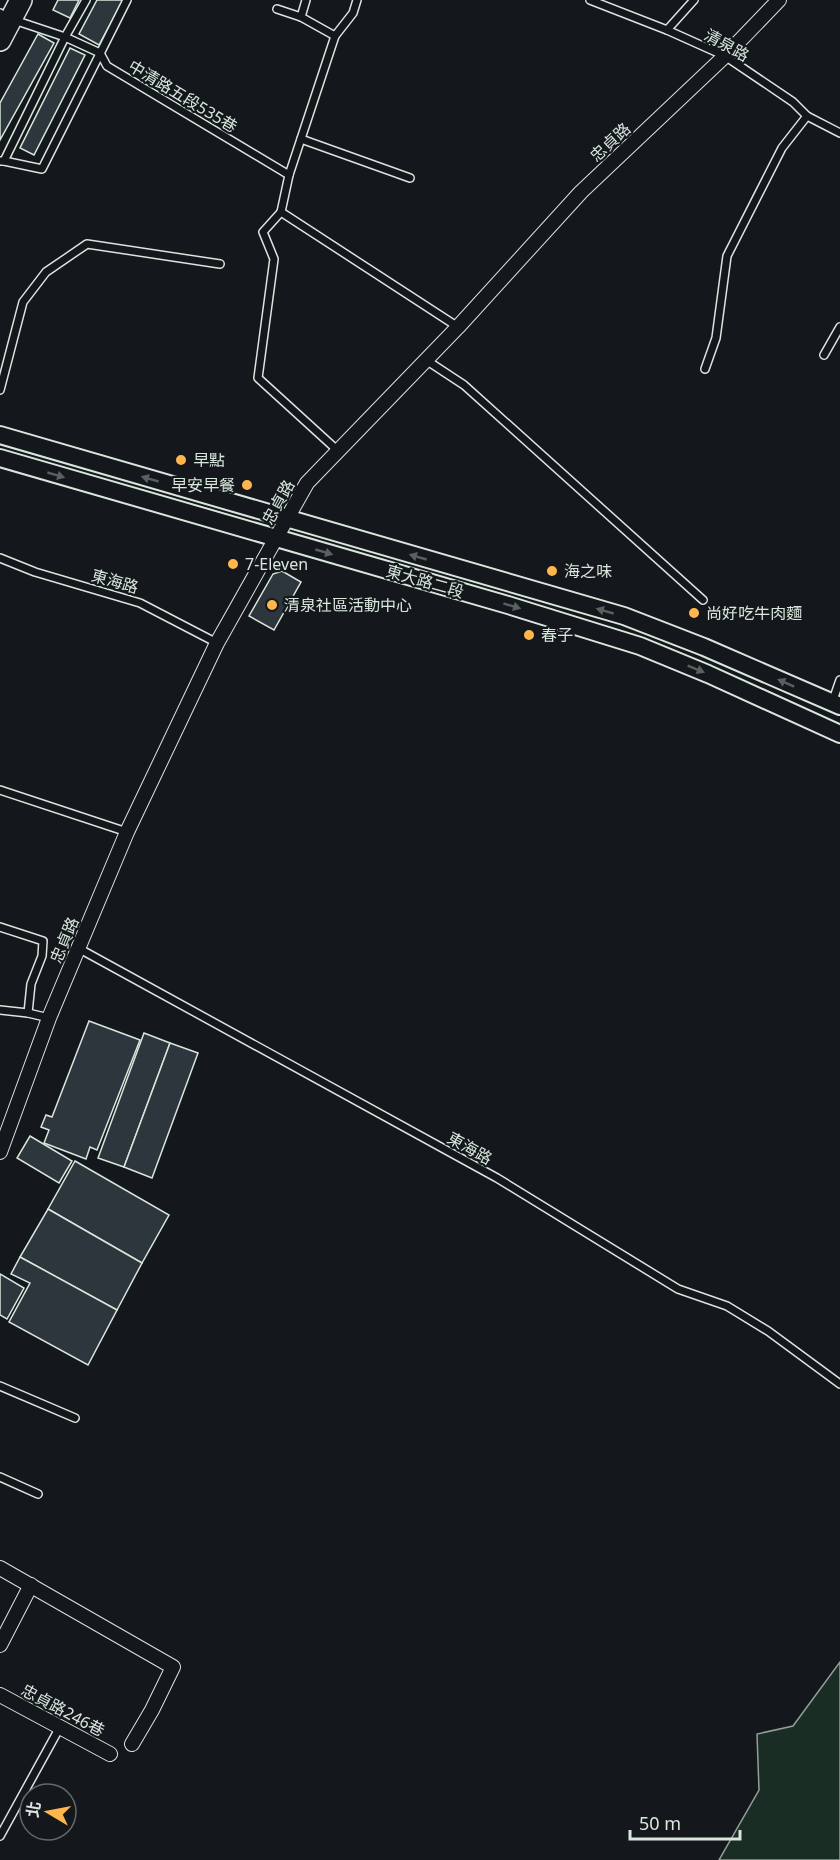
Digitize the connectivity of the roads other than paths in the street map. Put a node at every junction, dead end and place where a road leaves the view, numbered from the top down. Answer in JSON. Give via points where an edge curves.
{"nodes":[{"id":1,"x":86,"y":0,"type":"edge"},
{"id":2,"x":127,"y":0,"type":"edge"},
{"id":3,"x":306,"y":0,"type":"edge"},
{"id":4,"x":357,"y":0,"type":"edge"},
{"id":5,"x":590,"y":0,"type":"edge"},
{"id":6,"x":694,"y":0,"type":"edge"},
{"id":7,"x":779,"y":0,"type":"edge"},
{"id":8,"x":277,"y":9,"type":"dead end"},
{"id":9,"x":11,"y":10,"type":"edge"},
{"id":10,"x":301,"y":17,"type":"junction"},
{"id":11,"x":667,"y":30,"type":"junction"},
{"id":12,"x":335,"y":36,"type":"junction"},
{"id":13,"x":65,"y":38,"type":"junction"},
{"id":14,"x":0,"y":40,"type":"edge"},
{"id":15,"x":100,"y":53,"type":"junction"},
{"id":16,"x":725,"y":56,"type":"junction"},
{"id":17,"x":807,"y":116,"type":"junction"},
{"id":18,"x":840,"y":133,"type":"edge"},
{"id":19,"x":301,"y":140,"type":"junction"},
{"id":20,"x":2,"y":161,"type":"edge"},
{"id":21,"x":289,"y":175,"type":"junction"},
{"id":22,"x":410,"y":178,"type":"dead end"},
{"id":23,"x":281,"y":212,"type":"junction"},
{"id":24,"x":220,"y":264,"type":"dead end"},
{"id":25,"x":458,"y":327,"type":"junction"},
{"id":26,"x":840,"y":327,"type":"edge"},
{"id":27,"x":825,"y":355,"type":"dead end"},
{"id":28,"x":426,"y":360,"type":"junction"},
{"id":29,"x":705,"y":369,"type":"dead end"},
{"id":30,"x":0,"y":390,"type":"edge"},
{"id":31,"x":0,"y":435,"type":"edge"},
{"id":32,"x":337,"y":450,"type":"junction"},
{"id":33,"x":0,"y":458,"type":"edge"},
{"id":34,"x":288,"y":519,"type":"junction"},
{"id":35,"x":277,"y":538,"type":"junction"},
{"id":36,"x":0,"y":558,"type":"edge"},
{"id":37,"x":703,"y":600,"type":"dead end"},
{"id":38,"x":217,"y":643,"type":"junction"},
{"id":39,"x":840,"y":680,"type":"edge"},
{"id":40,"x":836,"y":704,"type":"edge"},
{"id":41,"x":838,"y":728,"type":"edge"},
{"id":42,"x":0,"y":790,"type":"edge"},
{"id":43,"x":127,"y":832,"type":"junction"},
{"id":44,"x":0,"y":927,"type":"edge"},
{"id":45,"x":78,"y":948,"type":"junction"},
{"id":46,"x":0,"y":1010,"type":"edge"},
{"id":47,"x":27,"y":1013,"type":"junction"},
{"id":48,"x":49,"y":1018,"type":"junction"},
{"id":49,"x":3,"y":1132,"type":"edge"},
{"id":50,"x":0,"y":1152,"type":"edge"},
{"id":51,"x":840,"y":1384,"type":"edge"},
{"id":52,"x":0,"y":1386,"type":"edge"},
{"id":53,"x":75,"y":1418,"type":"dead end"},
{"id":54,"x":0,"y":1477,"type":"edge"},
{"id":55,"x":38,"y":1494,"type":"dead end"},
{"id":56,"x":0,"y":1568,"type":"edge"},
{"id":57,"x":32,"y":1585,"type":"junction"},
{"id":58,"x":0,"y":1645,"type":"edge"},
{"id":59,"x":0,"y":1695,"type":"edge"},
{"id":60,"x":60,"y":1727,"type":"junction"},
{"id":61,"x":132,"y":1744,"type":"dead end"},
{"id":62,"x":110,"y":1754,"type":"dead end"},
{"id":63,"x":0,"y":1836,"type":"edge"}],
"edges":[{"from":1,"to":13,"type":"lane"},
{"from":2,"to":15,"type":"lane"},
{"from":3,"to":10,"type":"lane"},
{"from":4,"to":12,"type":"lane","via":[[353,13]]},
{"from":5,"to":11,"type":"lane","name":"清泉路"},
{"from":6,"to":11,"type":"lane"},
{"from":7,"to":16,"type":"street","name":"忠貞路"},
{"from":8,"to":10,"type":"lane"},
{"from":9,"to":13,"type":"lane","name":"中清路五段535巷"},
{"from":9,"to":14,"type":"main road"},
{"from":10,"to":12,"type":"lane"},
{"from":11,"to":16,"type":"lane","name":"清泉路"},
{"from":12,"to":19,"type":"lane"},
{"from":13,"to":15,"type":"lane","name":"中清路五段535巷"},
{"from":13,"to":20,"type":"lane"},
{"from":15,"to":20,"type":"lane","via":[[42,169]]},
{"from":15,"to":21,"type":"lane","name":"中清路五段535巷","via":[[107,66]]},
{"from":16,"to":17,"type":"lane","name":"清泉路","via":[[793,102]]},
{"from":16,"to":25,"type":"street","name":"忠貞路","via":[[581,192]]},
{"from":17,"to":18,"type":"lane","name":"清泉路"},
{"from":17,"to":29,"type":"lane","via":[[782,148],[727,256],[716,338]]},
{"from":19,"to":21,"type":"lane"},
{"from":19,"to":22,"type":"lane"},
{"from":21,"to":23,"type":"lane"},
{"from":23,"to":25,"type":"lane"},
{"from":23,"to":32,"type":"lane","via":[[263,232],[274,259],[258,378]]},
{"from":24,"to":30,"type":"lane","via":[[87,244],[46,272],[23,302]]},
{"from":25,"to":28,"type":"street","name":"忠貞路"},
{"from":26,"to":27,"type":"lane"},
{"from":28,"to":32,"type":"street","name":"忠貞路"},
{"from":28,"to":37,"type":"lane","via":[[464,385]]},
{"from":34,"to":31,"type":"street","name":"東大路二段","one_way":true},
{"from":32,"to":34,"type":"street","name":"忠貞路","via":[[307,483]]},
{"from":33,"to":35,"type":"street","name":"東大路二段","one_way":true},
{"from":34,"to":35,"type":"street","name":"忠貞路"},
{"from":40,"to":34,"type":"street","name":"東大路二段","one_way":true,"via":[[624,616]]},
{"from":35,"to":38,"type":"street","name":"忠貞路"},
{"from":35,"to":41,"type":"street","name":"東大路二段","one_way":true,"via":[[640,646]]},
{"from":36,"to":38,"type":"lane","name":"東海路","via":[[140,603]]},
{"from":38,"to":43,"type":"street","name":"忠貞路"},
{"from":39,"to":40,"type":"lane"},
{"from":42,"to":43,"type":"lane"},
{"from":43,"to":45,"type":"street","name":"忠貞路"},
{"from":44,"to":47,"type":"lane","via":[[43,941]]},
{"from":45,"to":48,"type":"street","name":"忠貞路"},
{"from":45,"to":51,"type":"lane","name":"東海路","via":[[497,1178],[678,1289],[728,1306]]},
{"from":46,"to":47,"type":"lane"},
{"from":47,"to":48,"type":"lane"},
{"from":48,"to":49,"type":"street","name":"忠貞路"},
{"from":49,"to":50,"type":"street","name":"忠貞路"},
{"from":52,"to":53,"type":"lane"},
{"from":54,"to":55,"type":"lane"},
{"from":56,"to":57,"type":"street"},
{"from":57,"to":58,"type":"street"},
{"from":57,"to":61,"type":"street","via":[[173,1667]]},
{"from":59,"to":60,"type":"street","name":"忠貞路246巷"},
{"from":60,"to":62,"type":"street","name":"忠貞路246巷"},
{"from":60,"to":63,"type":"lane"}]}
